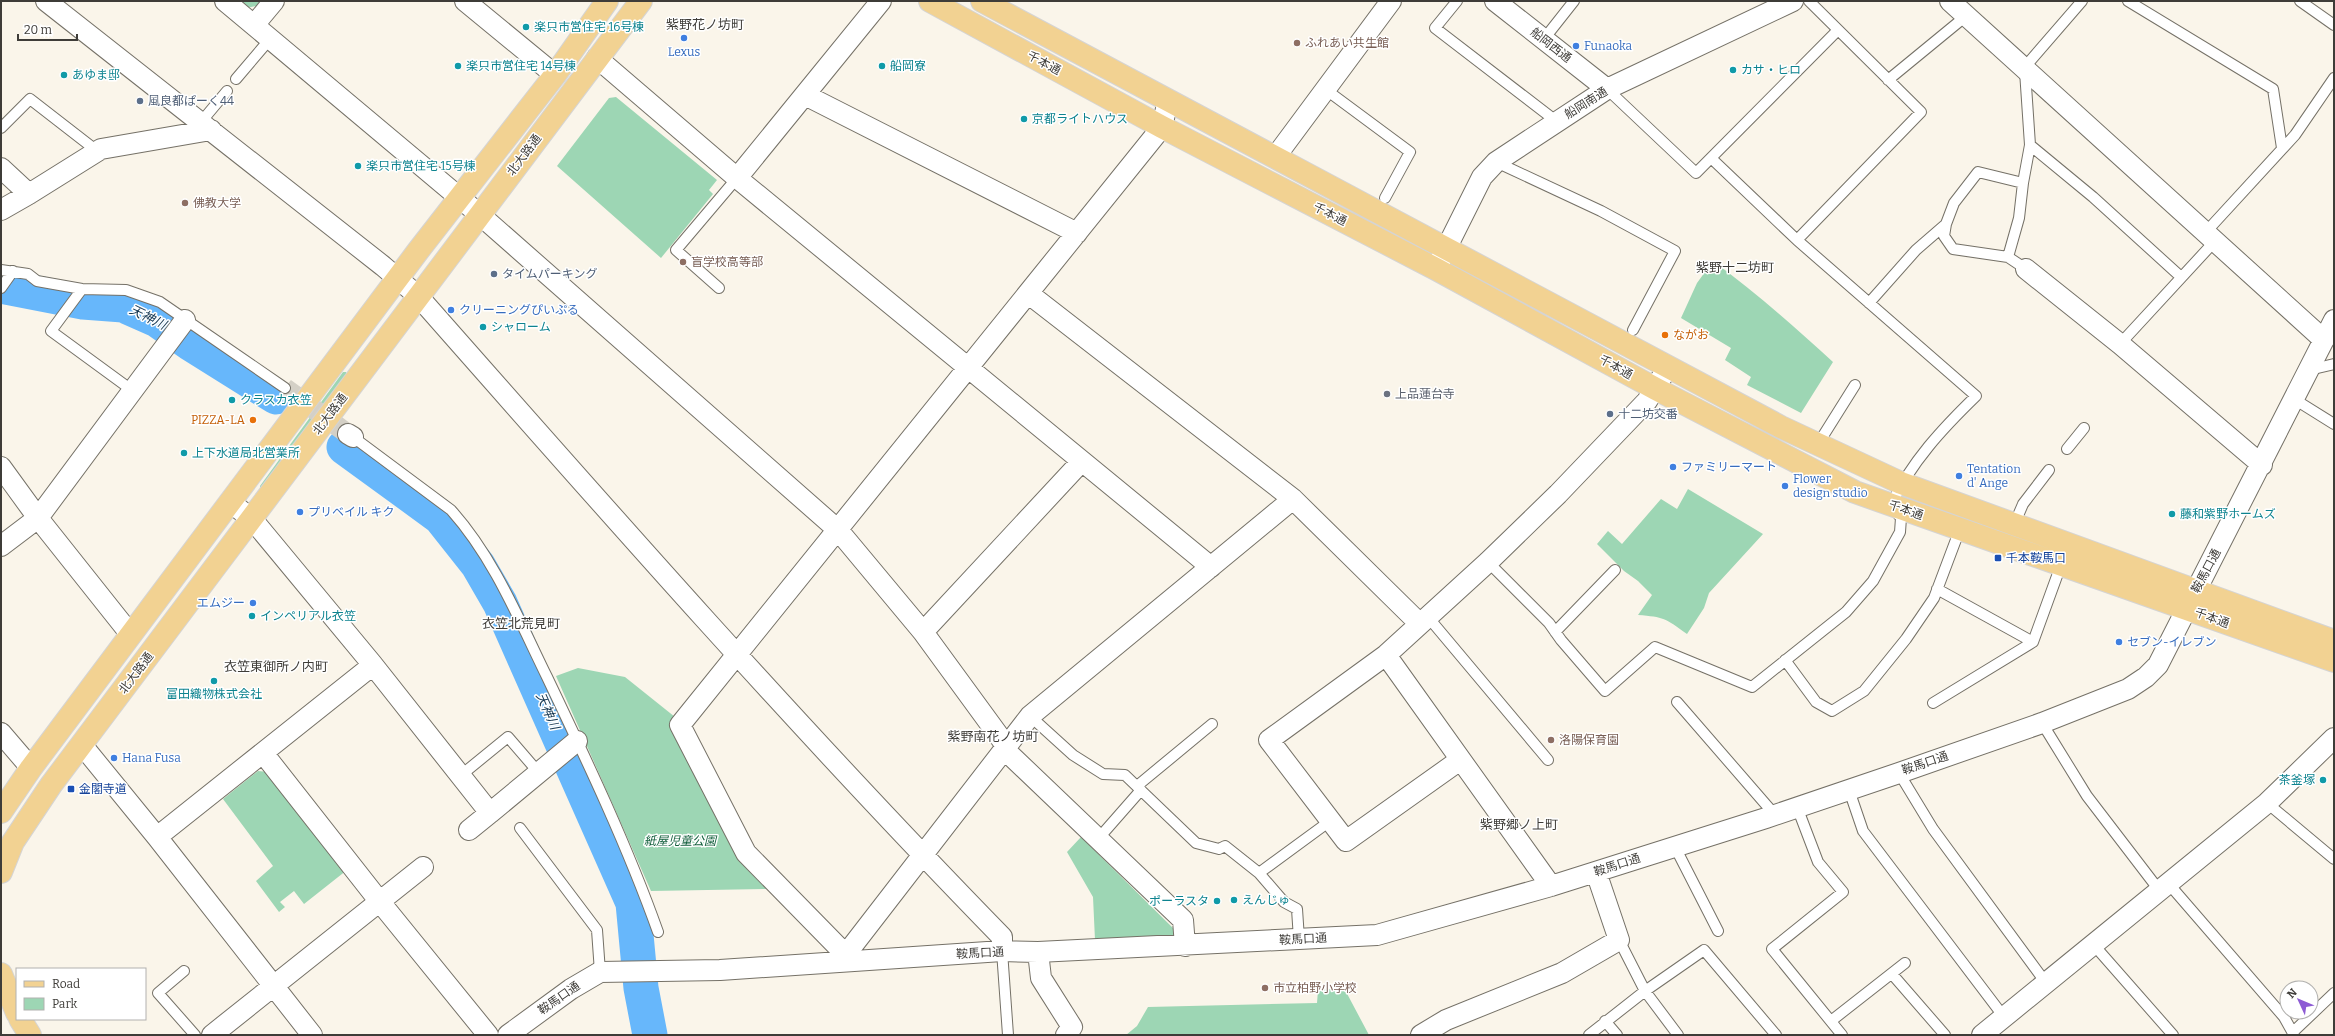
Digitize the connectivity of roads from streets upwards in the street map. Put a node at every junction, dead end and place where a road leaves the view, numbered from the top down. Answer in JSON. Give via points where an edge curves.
{"nodes":[{"id":1,"x":46,"y":1,"type":"edge"},
{"id":2,"x":225,"y":1,"type":"edge"},
{"id":3,"x":274,"y":1,"type":"edge"},
{"id":4,"x":465,"y":1,"type":"edge"},
{"id":5,"x":606,"y":1,"type":"edge"},
{"id":6,"x":641,"y":1,"type":"edge"},
{"id":7,"x":881,"y":1,"type":"edge"},
{"id":8,"x":930,"y":1,"type":"edge"},
{"id":9,"x":982,"y":1,"type":"edge"},
{"id":10,"x":1391,"y":1,"type":"edge"},
{"id":11,"x":1495,"y":1,"type":"edge"},
{"id":12,"x":1793,"y":1,"type":"edge"},
{"id":13,"x":1950,"y":1,"type":"edge"},
{"id":14,"x":254,"y":25,"type":"junction"},
{"id":15,"x":597,"y":58,"type":"junction"},
{"id":16,"x":555,"y":74,"type":"junction"},
{"id":17,"x":1607,"y":89,"type":"junction"},
{"id":18,"x":805,"y":95,"type":"junction"},
{"id":19,"x":1168,"y":100,"type":"junction"},
{"id":20,"x":206,"y":126,"type":"junction"},
{"id":21,"x":1162,"y":127,"type":"junction"},
{"id":22,"x":1276,"y":156,"type":"junction"},
{"id":23,"x":1,"y":168,"type":"edge"},
{"id":24,"x":737,"y":178,"type":"junction"},
{"id":25,"x":29,"y":194,"type":"junction"},
{"id":26,"x":458,"y":197,"type":"junction"},
{"id":27,"x":1,"y":210,"type":"edge"},
{"id":28,"x":479,"y":214,"type":"junction"},
{"id":29,"x":1077,"y":233,"type":"junction"},
{"id":30,"x":1447,"y":249,"type":"junction"},
{"id":31,"x":1436,"y":269,"type":"junction"},
{"id":32,"x":2026,"y":269,"type":"road end"},
{"id":33,"x":397,"y":278,"type":"junction"},
{"id":34,"x":1029,"y":294,"type":"junction"},
{"id":35,"x":418,"y":296,"type":"junction"},
{"id":36,"x":2334,"y":320,"type":"edge"},
{"id":37,"x":177,"y":330,"type":"road end"},
{"id":38,"x":2324,"y":340,"type":"junction"},
{"id":39,"x":1668,"y":366,"type":"junction"},
{"id":40,"x":968,"y":368,"type":"junction"},
{"id":41,"x":1656,"y":389,"type":"junction"},
{"id":42,"x":1081,"y":462,"type":"junction"},
{"id":43,"x":2262,"y":465,"type":"junction"},
{"id":44,"x":1,"y":467,"type":"edge"},
{"id":45,"x":1292,"y":499,"type":"junction"},
{"id":46,"x":230,"y":502,"type":"junction"},
{"id":47,"x":38,"y":518,"type":"junction"},
{"id":48,"x":252,"y":519,"type":"junction"},
{"id":49,"x":838,"y":530,"type":"junction"},
{"id":50,"x":1,"y":546,"type":"edge"},
{"id":51,"x":1211,"y":567,"type":"junction"},
{"id":52,"x":2191,"y":600,"type":"junction"},
{"id":53,"x":1424,"y":620,"type":"junction"},
{"id":54,"x":923,"y":632,"type":"junction"},
{"id":55,"x":131,"y":635,"type":"junction"},
{"id":56,"x":2334,"y":641,"type":"edge"},
{"id":57,"x":738,"y":654,"type":"junction"},
{"id":58,"x":1386,"y":655,"type":"junction"},
{"id":59,"x":2334,"y":661,"type":"edge"},
{"id":60,"x":373,"y":665,"type":"junction"},
{"id":61,"x":1,"y":732,"type":"edge"},
{"id":62,"x":2334,"y":738,"type":"edge"},
{"id":63,"x":575,"y":743,"type":"road end"},
{"id":64,"x":82,"y":745,"type":"junction"},
{"id":65,"x":1006,"y":749,"type":"junction"},
{"id":66,"x":263,"y":753,"type":"junction"},
{"id":67,"x":1460,"y":760,"type":"junction"},
{"id":68,"x":31,"y":768,"type":"junction"},
{"id":69,"x":1,"y":812,"type":"edge"},
{"id":70,"x":490,"y":813,"type":"junction"},
{"id":71,"x":470,"y":830,"type":"dead end"},
{"id":72,"x":157,"y":837,"type":"junction"},
{"id":73,"x":923,"y":856,"type":"junction"},
{"id":74,"x":424,"y":867,"type":"dead end"},
{"id":75,"x":1,"y":872,"type":"edge"},
{"id":76,"x":1596,"y":872,"type":"junction"},
{"id":77,"x":1551,"y":886,"type":"junction"},
{"id":78,"x":380,"y":902,"type":"junction"},
{"id":79,"x":1185,"y":946,"type":"junction"},
{"id":80,"x":1002,"y":951,"type":"junction"},
{"id":81,"x":1038,"y":952,"type":"junction"},
{"id":82,"x":842,"y":958,"type":"junction"},
{"id":83,"x":1,"y":974,"type":"edge"},
{"id":84,"x":274,"y":986,"type":"junction"},
{"id":85,"x":16,"y":1011,"type":"edge"},
{"id":86,"x":21,"y":1020,"type":"edge"},
{"id":87,"x":1995,"y":1028,"type":"edge"},
{"id":88,"x":30,"y":1035,"type":"edge"},
{"id":89,"x":212,"y":1035,"type":"edge"},
{"id":90,"x":312,"y":1035,"type":"edge"},
{"id":91,"x":488,"y":1035,"type":"edge"},
{"id":92,"x":508,"y":1035,"type":"edge"},
{"id":93,"x":1066,"y":1035,"type":"edge"},
{"id":94,"x":1420,"y":1035,"type":"edge"}],
"edges":[{"from":1,"to":20,"type":"street"},
{"from":2,"to":14,"type":"street"},
{"from":3,"to":14,"type":"street"},
{"from":4,"to":16,"type":"street"},
{"from":5,"to":16,"type":"main road","name":"北大路通"},
{"from":6,"to":15,"type":"main road","name":"北大路通"},
{"from":7,"to":18,"type":"street"},
{"from":8,"to":21,"type":"main road","name":"千本通"},
{"from":9,"to":19,"type":"main road","name":"千本通"},
{"from":10,"to":22,"type":"street"},
{"from":11,"to":17,"type":"street","name":"船岡西通"},
{"from":12,"to":17,"type":"street","name":"船岡南通"},
{"from":13,"to":38,"type":"street"},
{"from":14,"to":26,"type":"street"},
{"from":15,"to":24,"type":"street"},
{"from":15,"to":28,"type":"main road","name":"北大路通"},
{"from":16,"to":26,"type":"main road","name":"北大路通"},
{"from":17,"to":30,"type":"street","name":"船岡南通","via":[[1496,162],[1482,177]]},
{"from":18,"to":24,"type":"street"},
{"from":18,"to":29,"type":"street"},
{"from":19,"to":21,"type":"street"},
{"from":19,"to":22,"type":"main road","name":"千本通"},
{"from":20,"to":25,"type":"street","via":[[97,151]]},
{"from":20,"to":33,"type":"street"},
{"from":21,"to":29,"type":"street"},
{"from":21,"to":31,"type":"main road","name":"千本通"},
{"from":22,"to":30,"type":"main road","name":"千本通"},
{"from":23,"to":25,"type":"street"},
{"from":24,"to":40,"type":"street"},
{"from":25,"to":27,"type":"street"},
{"from":26,"to":28,"type":"street"},
{"from":26,"to":33,"type":"main road","name":"北大路通"},
{"from":28,"to":35,"type":"main road","name":"北大路通"},
{"from":28,"to":49,"type":"street"},
{"from":29,"to":34,"type":"street"},
{"from":30,"to":31,"type":"street","name":"船岡南通"},
{"from":30,"to":39,"type":"main road","name":"千本通"},
{"from":31,"to":41,"type":"main road","name":"千本通"},
{"from":32,"to":43,"type":"street","via":[[2120,344]]},
{"from":33,"to":35,"type":"street"},
{"from":33,"to":46,"type":"main road","name":"北大路通"},
{"from":34,"to":40,"type":"street"},
{"from":34,"to":45,"type":"street"},
{"from":35,"to":48,"type":"main road","name":"北大路通"},
{"from":35,"to":57,"type":"street"},
{"from":36,"to":38,"type":"street","name":"鞍馬口通"},
{"from":37,"to":47,"type":"street"},
{"from":38,"to":43,"type":"street","name":"鞍馬口通"},
{"from":39,"to":41,"type":"street"},
{"from":39,"to":52,"type":"main road","name":"千本通","via":[[1818,444],[1901,483],[2014,525]]},
{"from":40,"to":42,"type":"street"},
{"from":40,"to":49,"type":"street"},
{"from":41,"to":52,"type":"main road","name":"千本通","via":[[1855,492],[2061,565]]},
{"from":41,"to":53,"type":"street","via":[[1563,488],[1488,562]]},
{"from":42,"to":51,"type":"street"},
{"from":42,"to":54,"type":"street"},
{"from":43,"to":52,"type":"street","name":"鞍馬口通"},
{"from":44,"to":47,"type":"street"},
{"from":45,"to":51,"type":"street"},
{"from":45,"to":53,"type":"street"},
{"from":46,"to":48,"type":"street"},
{"from":46,"to":55,"type":"main road","name":"北大路通"},
{"from":47,"to":50,"type":"street"},
{"from":47,"to":55,"type":"street"},
{"from":48,"to":60,"type":"street"},
{"from":48,"to":64,"type":"main road","name":"北大路通"},
{"from":49,"to":54,"type":"street"},
{"from":49,"to":57,"type":"street"},
{"from":51,"to":65,"type":"street","via":[[1030,716]]},
{"from":52,"to":56,"type":"main road","name":"千本通"},
{"from":52,"to":59,"type":"main road","name":"千本通"},
{"from":52,"to":76,"type":"street","name":"鞍馬口通","via":[[2158,665],[2128,689],[2042,723],[1848,790]]},
{"from":53,"to":58,"type":"street"},
{"from":54,"to":65,"type":"street"},
{"from":55,"to":68,"type":"main road","name":"北大路通"},
{"from":57,"to":73,"type":"street"},
{"from":57,"to":82,"type":"street","via":[[680,725],[746,852]]},
{"from":58,"to":67,"type":"street"},
{"from":58,"to":67,"type":"street","via":[[1269,740],[1346,841]]},
{"from":60,"to":66,"type":"street"},
{"from":60,"to":70,"type":"street"},
{"from":61,"to":68,"type":"street"},
{"from":62,"to":87,"type":"street","via":[[2267,802],[2046,983]]},
{"from":63,"to":70,"type":"street"},
{"from":64,"to":72,"type":"street"},
{"from":64,"to":75,"type":"main road","name":"北大路通","via":[[51,785],[13,842]]},
{"from":65,"to":73,"type":"street"},
{"from":65,"to":79,"type":"street","via":[[1183,920]]},
{"from":66,"to":72,"type":"street"},
{"from":66,"to":78,"type":"street"},
{"from":67,"to":77,"type":"street"},
{"from":68,"to":69,"type":"main road","name":"北大路通"},
{"from":70,"to":71,"type":"street"},
{"from":72,"to":84,"type":"street"},
{"from":73,"to":80,"type":"street","via":[[1002,937]]},
{"from":73,"to":82,"type":"street"},
{"from":74,"to":78,"type":"street"},
{"from":76,"to":77,"type":"street","name":"鞍馬口通"},
{"from":76,"to":94,"type":"street","via":[[1619,940],[1562,973],[1446,1020]]},
{"from":77,"to":79,"type":"street","name":"鞍馬口通","via":[[1377,935]]},
{"from":78,"to":84,"type":"street"},
{"from":78,"to":91,"type":"street"},
{"from":79,"to":81,"type":"street","name":"鞍馬口通"},
{"from":80,"to":81,"type":"street","name":"鞍馬口通"},
{"from":80,"to":82,"type":"street","name":"鞍馬口通"},
{"from":81,"to":93,"type":"street","via":[[1041,978],[1072,1027]]},
{"from":82,"to":92,"type":"street","name":"鞍馬口通","via":[[720,970],[607,973],[571,989]]},
{"from":83,"to":85,"type":"main road"},
{"from":84,"to":89,"type":"street"},
{"from":84,"to":90,"type":"street"},
{"from":86,"to":88,"type":"main road"}]}
